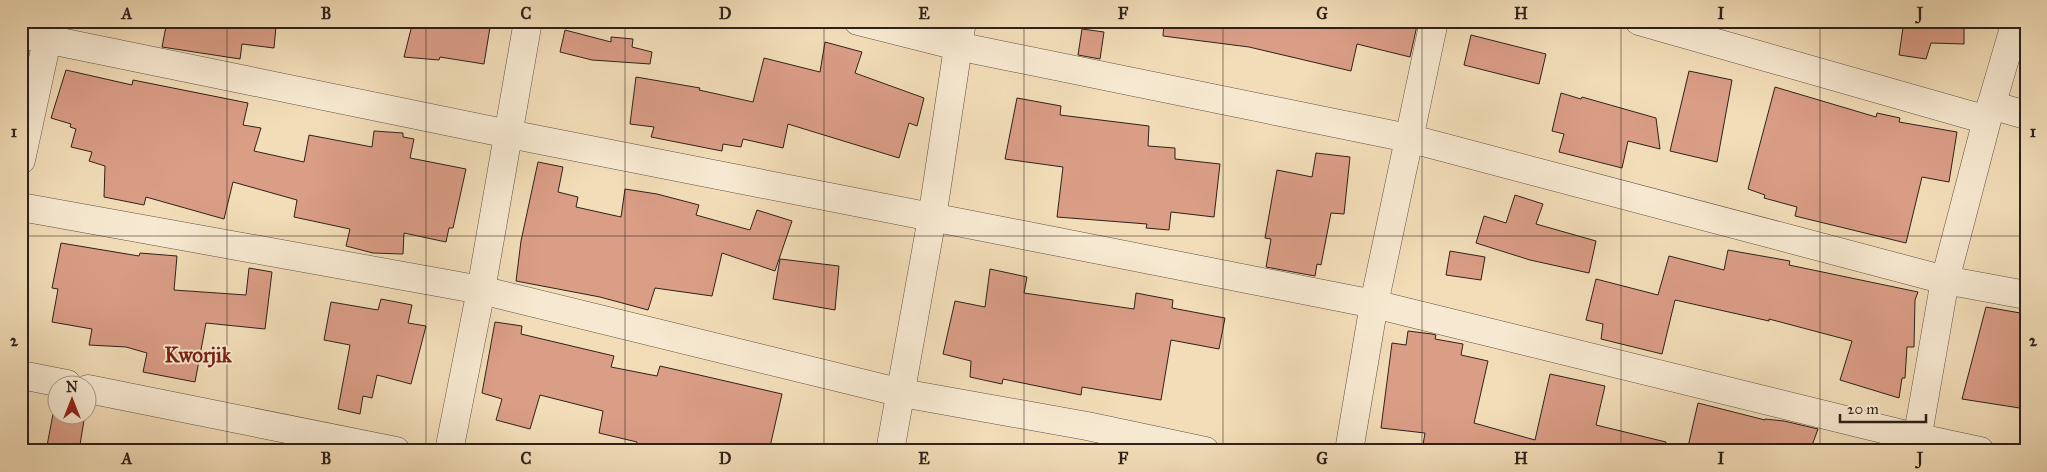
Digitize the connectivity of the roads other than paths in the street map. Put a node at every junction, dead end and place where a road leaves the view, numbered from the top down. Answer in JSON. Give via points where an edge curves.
{"nodes":[{"id":1,"x":528,"y":21,"type":"edge"},
{"id":2,"x":858,"y":21,"type":"edge"},
{"id":3,"x":1434,"y":21,"type":"edge"},
{"id":4,"x":1639,"y":21,"type":"edge"},
{"id":5,"x":2016,"y":21,"type":"edge"},
{"id":6,"x":40,"y":31,"type":"edge"},
{"id":7,"x":959,"y":34,"type":"edge"},
{"id":8,"x":1989,"y":113,"type":"junction"},
{"id":9,"x":2026,"y":115,"type":"edge"},
{"id":10,"x":509,"y":134,"type":"junction"},
{"id":11,"x":1408,"y":138,"type":"junction"},
{"id":12,"x":21,"y":160,"type":"edge"},
{"id":13,"x":21,"y":206,"type":"edge"},
{"id":14,"x":932,"y":218,"type":"junction"},
{"id":15,"x":1945,"y":280,"type":"junction"},
{"id":16,"x":482,"y":290,"type":"junction"},
{"id":17,"x":2026,"y":295,"type":"edge"},
{"id":18,"x":1374,"y":304,"type":"junction"},
{"id":19,"x":21,"y":375,"type":"edge"},
{"id":20,"x":48,"y":380,"type":"edge"},
{"id":21,"x":98,"y":391,"type":"edge"},
{"id":22,"x":902,"y":393,"type":"junction"},
{"id":23,"x":1917,"y":444,"type":"edge"},
{"id":24,"x":396,"y":451,"type":"edge"},
{"id":25,"x":450,"y":451,"type":"edge"},
{"id":26,"x":890,"y":451,"type":"edge"},
{"id":27,"x":1205,"y":451,"type":"edge"},
{"id":28,"x":1349,"y":451,"type":"edge"},
{"id":29,"x":1980,"y":451,"type":"edge"}],
"edges":[{"from":1,"to":10,"type":"street"},
{"from":2,"to":7,"type":"street"},
{"from":3,"to":11,"type":"street"},
{"from":4,"to":8,"type":"street"},
{"from":5,"to":8,"type":"street"},
{"from":6,"to":10,"type":"street"},
{"from":6,"to":12,"type":"street"},
{"from":7,"to":11,"type":"street"},
{"from":7,"to":14,"type":"street"},
{"from":8,"to":9,"type":"street"},
{"from":8,"to":15,"type":"street"},
{"from":10,"to":14,"type":"street"},
{"from":10,"to":16,"type":"street"},
{"from":11,"to":15,"type":"street"},
{"from":11,"to":18,"type":"street"},
{"from":13,"to":16,"type":"street"},
{"from":14,"to":18,"type":"street"},
{"from":14,"to":22,"type":"street"},
{"from":15,"to":17,"type":"street"},
{"from":15,"to":23,"type":"street"},
{"from":16,"to":22,"type":"street"},
{"from":16,"to":25,"type":"street"},
{"from":18,"to":23,"type":"street"},
{"from":18,"to":28,"type":"street"},
{"from":19,"to":20,"type":"street"},
{"from":21,"to":24,"type":"street"},
{"from":22,"to":26,"type":"street"},
{"from":22,"to":27,"type":"street"},
{"from":23,"to":29,"type":"street"}]}
